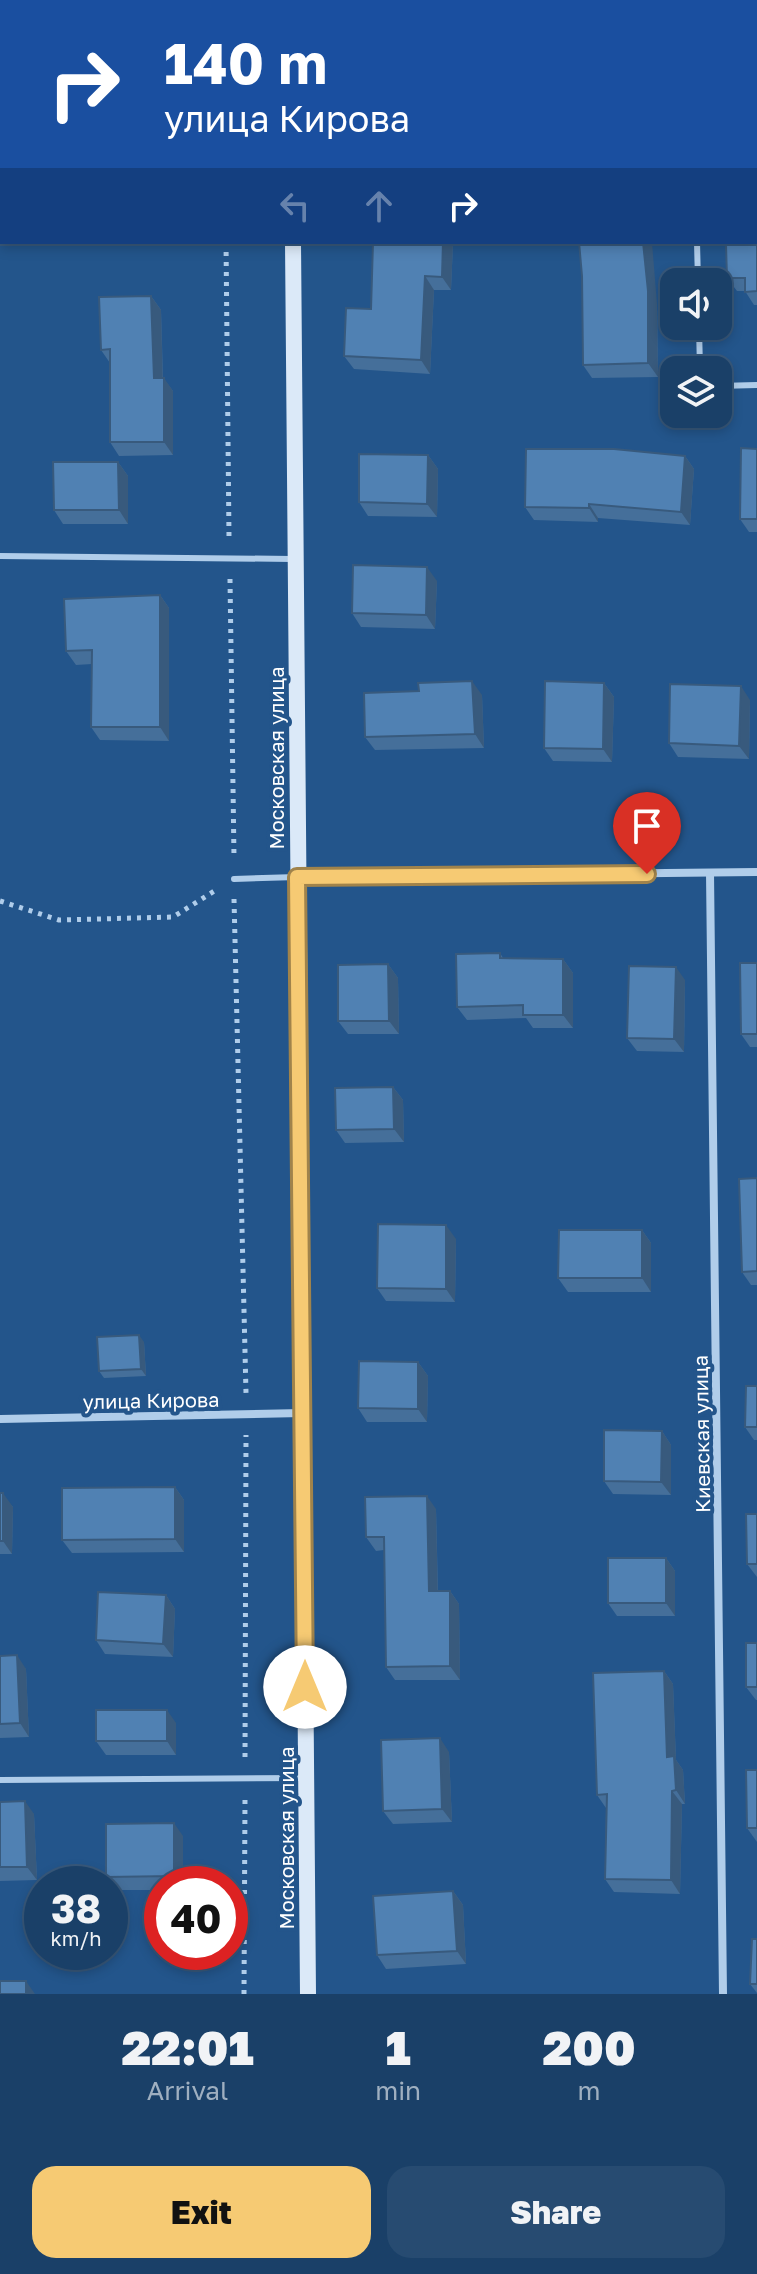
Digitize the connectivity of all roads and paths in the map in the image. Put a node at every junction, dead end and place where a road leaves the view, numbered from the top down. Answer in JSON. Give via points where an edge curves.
{"nodes":[{"id":1,"x":293,"y":244,"type":"edge"},
{"id":2,"x":697,"y":244,"type":"edge"},
{"id":3,"x":698,"y":268,"type":"edge"},
{"id":4,"x":757,"y":385,"type":"edge"},
{"id":5,"x":732,"y":386,"type":"edge"},
{"id":6,"x":0,"y":556,"type":"edge"},
{"id":7,"x":296,"y":559,"type":"junction"},
{"id":8,"x":757,"y":872,"type":"edge"},
{"id":9,"x":710,"y":873,"type":"junction"},
{"id":10,"x":297,"y":877,"type":"junction"},
{"id":11,"x":234,"y":879,"type":"junction"},
{"id":12,"x":0,"y":901,"type":"edge"},
{"id":13,"x":303,"y":1413,"type":"junction"},
{"id":14,"x":247,"y":1414,"type":"junction"},
{"id":15,"x":0,"y":1419,"type":"edge"},
{"id":16,"x":306,"y":1778,"type":"junction"},
{"id":17,"x":245,"y":1779,"type":"junction"},
{"id":18,"x":0,"y":1780,"type":"edge"},
{"id":19,"x":244,"y":1994,"type":"edge"},
{"id":20,"x":308,"y":1994,"type":"edge"},
{"id":21,"x":723,"y":1994,"type":"edge"}],
"edges":[{"from":1,"to":7,"type":"street","name":"Московская улица"},
{"from":2,"to":3,"type":"lane"},
{"from":4,"to":5,"type":"lane"},
{"from":6,"to":7,"type":"lane"},
{"from":7,"to":10,"type":"street","name":"Московская улица"},
{"from":8,"to":9,"type":"street"},
{"from":9,"to":10,"type":"street"},
{"from":9,"to":21,"type":"street","name":"Киевская улица"},
{"from":10,"to":11,"type":"lane"},
{"from":10,"to":13,"type":"street","name":"Московская улица"},
{"from":11,"to":12,"type":"path","via":[[173,917],[59,920]]},
{"from":11,"to":14,"type":"path"},
{"from":13,"to":14,"type":"street","name":"улица Кирова"},
{"from":13,"to":16,"type":"street","name":"Московская улица"},
{"from":14,"to":15,"type":"street","name":"улица Кирова"},
{"from":14,"to":17,"type":"path"},
{"from":16,"to":17,"type":"lane"},
{"from":16,"to":20,"type":"street","name":"Московская улица"},
{"from":17,"to":18,"type":"lane"},
{"from":17,"to":19,"type":"path"}]}
